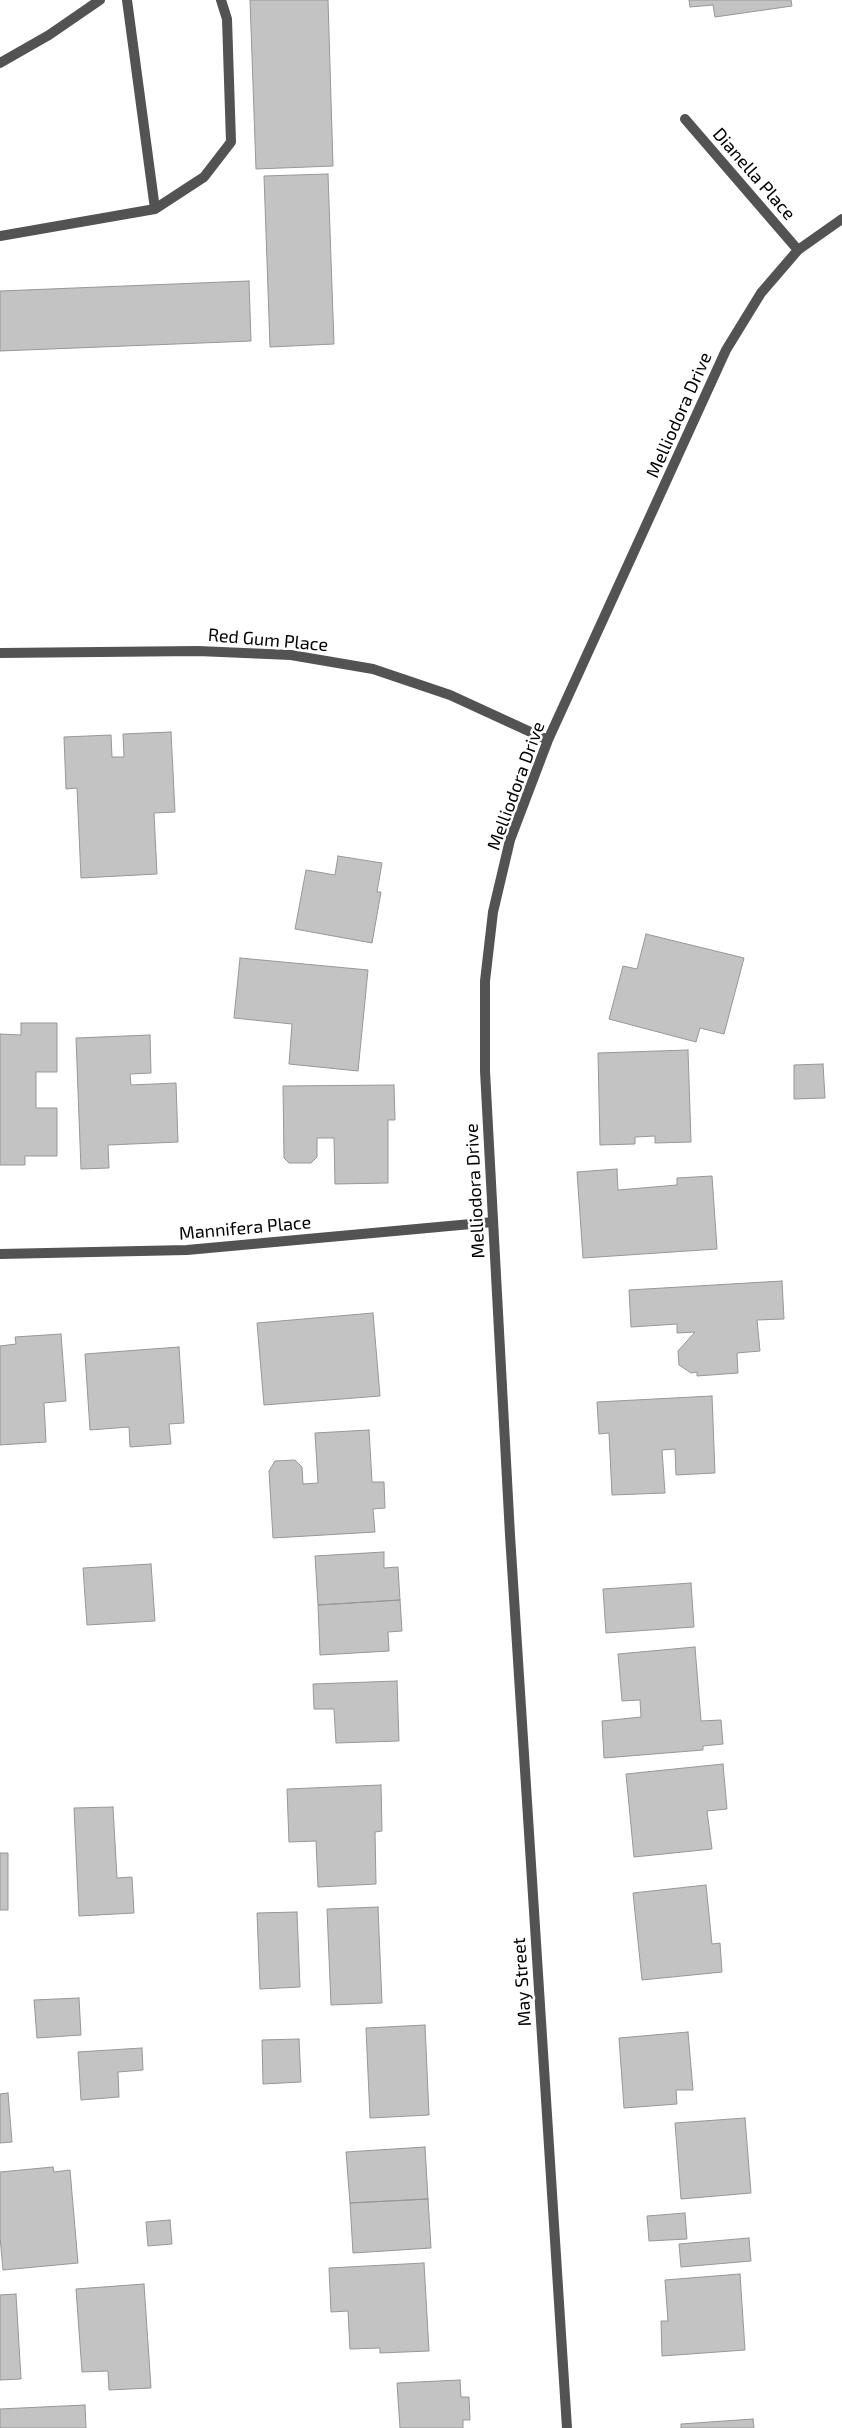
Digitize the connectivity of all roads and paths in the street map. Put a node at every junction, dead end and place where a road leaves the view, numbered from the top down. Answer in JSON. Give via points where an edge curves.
{"nodes":[{"id":1,"x":100,"y":0,"type":"edge"},
{"id":2,"x":127,"y":0,"type":"edge"},
{"id":3,"x":221,"y":0,"type":"edge"},
{"id":4,"x":0,"y":63,"type":"edge"},
{"id":5,"x":685,"y":119,"type":"dead end"},
{"id":6,"x":155,"y":209,"type":"junction"},
{"id":7,"x":842,"y":219,"type":"edge"},
{"id":8,"x":0,"y":236,"type":"edge"},
{"id":9,"x":798,"y":250,"type":"junction"},
{"id":10,"x":0,"y":653,"type":"edge"},
{"id":11,"x":548,"y":740,"type":"junction"},
{"id":12,"x":493,"y":1222,"type":"junction"},
{"id":13,"x":0,"y":1254,"type":"edge"},
{"id":14,"x":510,"y":1535,"type":"joint"},
{"id":15,"x":567,"y":2428,"type":"edge"}],
"edges":[{"from":1,"to":4,"type":"street"},
{"from":2,"to":6,"type":"street"},
{"from":3,"to":6,"type":"street","via":[[227,19],[231,142],[204,177]]},
{"from":5,"to":9,"type":"street","name":"Dianella Place"},
{"from":6,"to":8,"type":"street"},
{"from":7,"to":9,"type":"street","name":"Melliodora Drive"},
{"from":9,"to":11,"type":"street","name":"Melliodora Drive","via":[[761,293],[726,350]]},
{"from":10,"to":11,"type":"street","name":"Red Gum Place","via":[[198,651],[291,655],[373,669],[450,695]]},
{"from":11,"to":12,"type":"street","name":"Melliodora Drive","via":[[510,840],[489,942],[485,981],[485,1071]]},
{"from":12,"to":13,"type":"street","name":"Mannifera Place","via":[[187,1250]]},
{"from":12,"to":14,"type":"street","name":"Melliodora Drive"},
{"from":14,"to":15,"type":"street","name":"May Street"}]}
